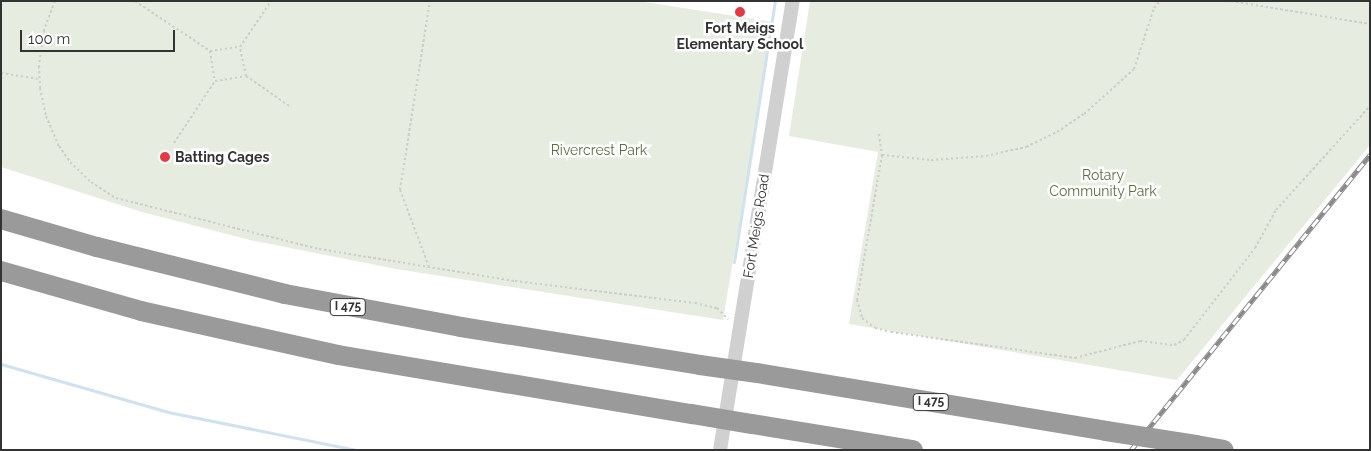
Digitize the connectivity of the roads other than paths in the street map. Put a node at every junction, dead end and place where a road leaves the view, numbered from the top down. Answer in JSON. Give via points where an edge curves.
{"nodes":[{"id":1,"x":793,"y":1,"type":"edge"},
{"id":2,"x":1,"y":220,"type":"edge"},
{"id":3,"x":1,"y":271,"type":"edge"},
{"id":4,"x":720,"y":450,"type":"edge"},
{"id":5,"x":913,"y":450,"type":"edge"},
{"id":6,"x":1224,"y":450,"type":"edge"}],
"edges":[{"from":1,"to":4,"type":"street","name":"Fort Meigs Road"},
{"from":2,"to":6,"type":"highway","number":"I 475","bridge":true,"via":[[168,266],[304,298],[461,327]]},
{"from":3,"to":5,"type":"highway","bridge":true,"via":[[141,310],[328,353]]}]}
